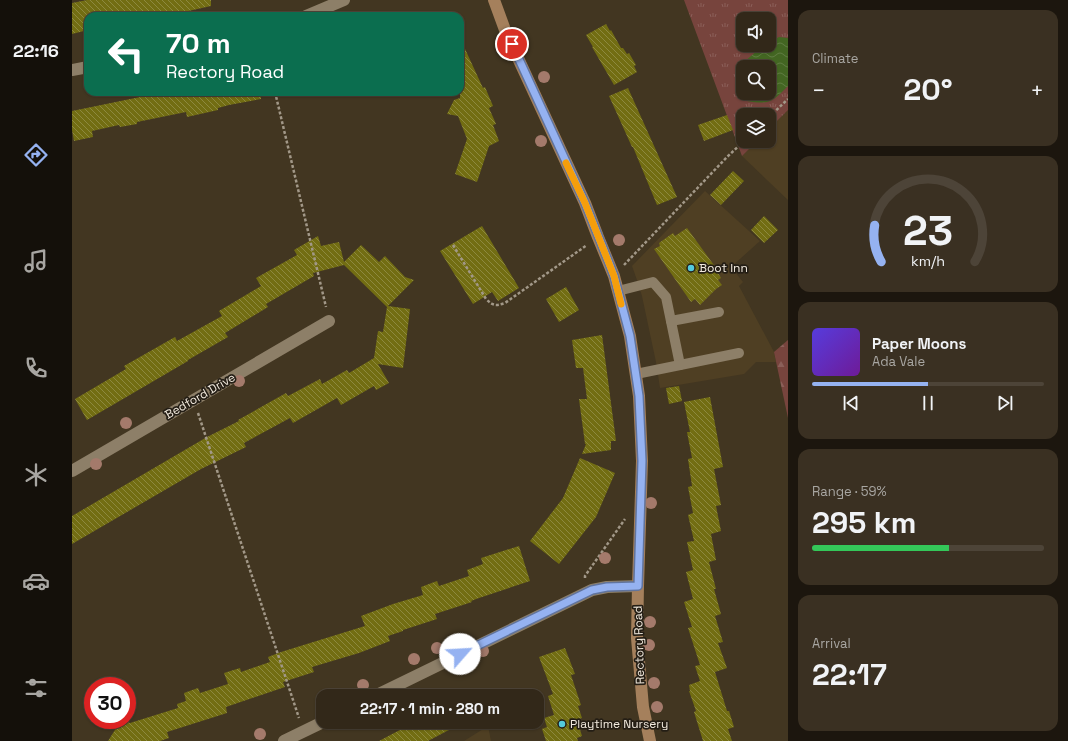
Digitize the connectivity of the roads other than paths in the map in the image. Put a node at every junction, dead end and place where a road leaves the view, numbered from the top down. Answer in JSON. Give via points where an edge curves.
{"nodes":[{"id":1,"x":344,"y":0,"type":"edge"},
{"id":2,"x":494,"y":0,"type":"edge"},
{"id":3,"x":316,"y":12,"type":"edge"},
{"id":4,"x":84,"y":68,"type":"edge"},
{"id":5,"x":72,"y":70,"type":"edge"},
{"id":6,"x":618,"y":291,"type":"junction"},
{"id":7,"x":719,"y":312,"type":"dead end"},
{"id":8,"x":329,"y":321,"type":"road end"},
{"id":9,"x":671,"y":321,"type":"junction"},
{"id":10,"x":739,"y":353,"type":"dead end"},
{"id":11,"x":680,"y":365,"type":"junction"},
{"id":12,"x":636,"y":374,"type":"junction"},
{"id":13,"x":72,"y":471,"type":"edge"},
{"id":14,"x":638,"y":586,"type":"junction"},
{"id":15,"x":389,"y":689,"type":"edge"},
{"id":16,"x":316,"y":725,"type":"edge"},
{"id":17,"x":284,"y":741,"type":"edge"},
{"id":18,"x":650,"y":741,"type":"edge"}],
"edges":[{"from":1,"to":3,"type":"street"},
{"from":2,"to":6,"type":"street","name":"Rectory Road","via":[[505,30],[585,203]]},
{"from":4,"to":5,"type":"street"},
{"from":6,"to":9,"type":"lane","via":[[653,282],[666,296]]},
{"from":6,"to":12,"type":"street","name":"Rectory Road","via":[[630,336]]},
{"from":7,"to":9,"type":"lane"},
{"from":8,"to":13,"type":"street","name":"Bedford Drive"},
{"from":9,"to":11,"type":"lane"},
{"from":10,"to":11,"type":"lane"},
{"from":11,"to":12,"type":"lane"},
{"from":12,"to":14,"type":"street","name":"Rectory Road","via":[[642,461]]},
{"from":14,"to":15,"type":"street","via":[[607,587],[587,592]]},
{"from":14,"to":18,"type":"street","name":"Rectory Road","via":[[639,670]]},
{"from":16,"to":17,"type":"street"}]}
